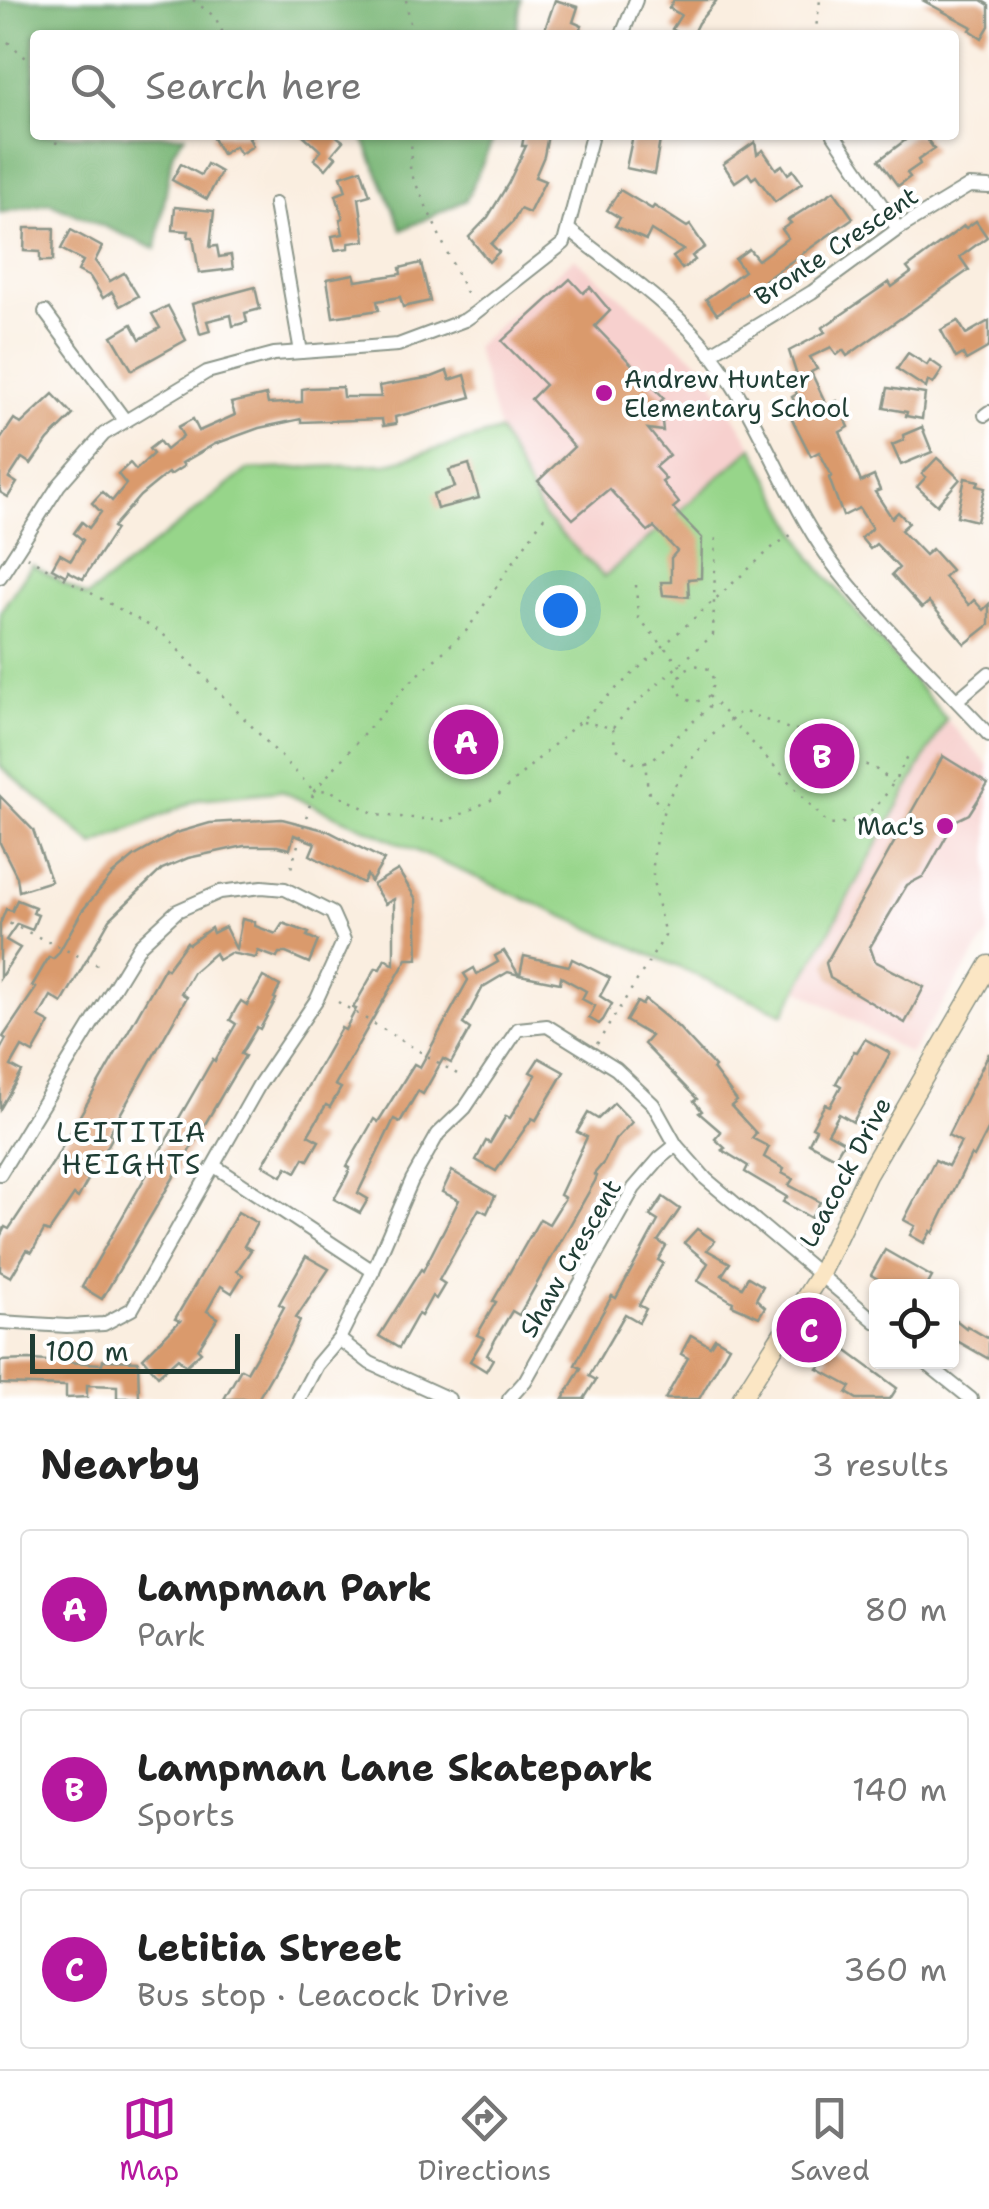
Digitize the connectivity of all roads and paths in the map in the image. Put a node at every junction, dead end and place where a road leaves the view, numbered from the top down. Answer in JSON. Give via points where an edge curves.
{"nodes":[{"id":1,"x":196,"y":0,"type":"edge"},
{"id":2,"x":406,"y":0,"type":"edge"},
{"id":3,"x":636,"y":0,"type":"edge"},
{"id":4,"x":820,"y":0,"type":"edge"},
{"id":5,"x":221,"y":30,"type":"edge"},
{"id":6,"x":411,"y":30,"type":"edge"},
{"id":7,"x":624,"y":30,"type":"edge"},
{"id":8,"x":816,"y":30,"type":"edge"},
{"id":9,"x":0,"y":35,"type":"edge"},
{"id":10,"x":30,"y":62,"type":"edge"},
{"id":11,"x":57,"y":140,"type":"edge"},
{"id":12,"x":412,"y":140,"type":"edge"},
{"id":13,"x":591,"y":140,"type":"edge"},
{"id":14,"x":837,"y":140,"type":"edge"},
{"id":15,"x":56,"y":144,"type":"dead end"},
{"id":16,"x":989,"y":187,"type":"edge"},
{"id":17,"x":275,"y":204,"type":"dead end"},
{"id":18,"x":568,"y":229,"type":"junction"},
{"id":19,"x":898,"y":229,"type":"junction"},
{"id":20,"x":45,"y":312,"type":"dead end"},
{"id":21,"x":475,"y":313,"type":"junction"},
{"id":22,"x":301,"y":352,"type":"junction"},
{"id":23,"x":710,"y":354,"type":"junction"},
{"id":24,"x":124,"y":418,"type":"junction"},
{"id":25,"x":544,"y":518,"type":"dead end"},
{"id":26,"x":807,"y":524,"type":"junction"},
{"id":27,"x":716,"y":533,"type":"dead end"},
{"id":28,"x":16,"y":551,"type":"junction"},
{"id":29,"x":0,"y":577,"type":"edge"},
{"id":30,"x":636,"y":585,"type":"dead end"},
{"id":31,"x":714,"y":601,"type":"junction"},
{"id":32,"x":664,"y":645,"type":"junction"},
{"id":33,"x":679,"y":663,"type":"junction"},
{"id":34,"x":684,"y":670,"type":"junction"},
{"id":35,"x":989,"y":673,"type":"edge"},
{"id":36,"x":709,"y":696,"type":"junction"},
{"id":37,"x":956,"y":700,"type":"junction"},
{"id":38,"x":714,"y":702,"type":"junction"},
{"id":39,"x":730,"y":720,"type":"junction"},
{"id":40,"x":582,"y":722,"type":"junction"},
{"id":41,"x":613,"y":728,"type":"junction"},
{"id":42,"x":989,"y":735,"type":"edge"},
{"id":43,"x":911,"y":751,"type":"dead end"},
{"id":44,"x":645,"y":762,"type":"junction"},
{"id":45,"x":893,"y":782,"type":"junction"},
{"id":46,"x":314,"y":791,"type":"junction"},
{"id":47,"x":662,"y":809,"type":"junction"},
{"id":48,"x":285,"y":889,"type":"junction"},
{"id":49,"x":0,"y":919,"type":"edge"},
{"id":50,"x":989,"y":965,"type":"edge"},
{"id":51,"x":102,"y":967,"type":"dead end"},
{"id":52,"x":338,"y":1002,"type":"dead end"},
{"id":53,"x":591,"y":1053,"type":"junction"},
{"id":54,"x":462,"y":1077,"type":"dead end"},
{"id":55,"x":676,"y":1145,"type":"junction"},
{"id":56,"x":216,"y":1167,"type":"junction"},
{"id":57,"x":0,"y":1174,"type":"edge"},
{"id":58,"x":373,"y":1272,"type":"junction"},
{"id":59,"x":819,"y":1276,"type":"junction"},
{"id":60,"x":869,"y":1316,"type":"edge"},
{"id":61,"x":0,"y":1322,"type":"edge"},
{"id":62,"x":339,"y":1339,"type":"junction"},
{"id":63,"x":933,"y":1369,"type":"edge"},
{"id":64,"x":298,"y":1399,"type":"edge"},
{"id":65,"x":449,"y":1399,"type":"edge"},
{"id":66,"x":509,"y":1399,"type":"edge"},
{"id":67,"x":741,"y":1399,"type":"edge"},
{"id":68,"x":970,"y":1399,"type":"edge"}],
"edges":[{"from":1,"to":5,"type":"path"},
{"from":2,"to":6,"type":"path"},
{"from":3,"to":7,"type":"street"},
{"from":4,"to":8,"type":"path"},
{"from":9,"to":10,"type":"path"},
{"from":11,"to":15,"type":"path"},
{"from":12,"to":21,"type":"path","via":[[410,171]]},
{"from":13,"to":18,"type":"street"},
{"from":14,"to":19,"type":"street"},
{"from":16,"to":19,"type":"street","name":"Bronte Crescent","via":[[969,186]]},
{"from":17,"to":22,"type":"street"},
{"from":18,"to":21,"type":"street","via":[[564,243]]},
{"from":18,"to":23,"type":"street"},
{"from":19,"to":23,"type":"street","name":"Bronte Crescent"},
{"from":20,"to":24,"type":"street"},
{"from":21,"to":22,"type":"street","via":[[398,345]]},
{"from":22,"to":24,"type":"street","via":[[207,372]]},
{"from":23,"to":26,"type":"street"},
{"from":24,"to":28,"type":"street","via":[[59,485]]},
{"from":25,"to":46,"type":"path","via":[[467,630],[406,686]]},
{"from":26,"to":31,"type":"path"},
{"from":26,"to":37,"type":"street","via":[[839,572]]},
{"from":27,"to":31,"type":"path"},
{"from":28,"to":29,"type":"street"},
{"from":28,"to":46,"type":"path","via":[[162,632]]},
{"from":30,"to":32,"type":"path","via":[[638,616]]},
{"from":31,"to":32,"type":"path"},
{"from":31,"to":33,"type":"path","via":[[713,634]]},
{"from":32,"to":33,"type":"path"},
{"from":32,"to":40,"type":"path"},
{"from":33,"to":34,"type":"path"},
{"from":33,"to":41,"type":"path"},
{"from":34,"to":36,"type":"path","via":[[710,669]]},
{"from":34,"to":36,"type":"path","via":[[676,683],[682,696],[694,702]]},
{"from":35,"to":37,"type":"street"},
{"from":36,"to":38,"type":"path"},
{"from":37,"to":42,"type":"street"},
{"from":38,"to":39,"type":"path"},
{"from":38,"to":44,"type":"path"},
{"from":39,"to":45,"type":"path","via":[[742,711],[792,730],[823,729],[854,759]]},
{"from":39,"to":45,"type":"path","via":[[829,825],[849,824],[879,807]]},
{"from":39,"to":47,"type":"path","via":[[693,754]]},
{"from":40,"to":41,"type":"path"},
{"from":40,"to":46,"type":"path","via":[[495,798],[446,821],[377,815],[329,790]]},
{"from":41,"to":44,"type":"path","via":[[615,747],[633,763]]},
{"from":43,"to":45,"type":"path"},
{"from":44,"to":47,"type":"path","via":[[648,791]]},
{"from":46,"to":48,"type":"path"},
{"from":47,"to":53,"type":"path","via":[[653,869],[666,936]]},
{"from":48,"to":56,"type":"street","via":[[332,913],[344,940],[317,999],[259,1085]]},
{"from":48,"to":57,"type":"street","via":[[220,892],[177,912],[140,945]]},
{"from":49,"to":51,"type":"path"},
{"from":50,"to":59,"type":"street","name":"Leacock Drive","via":[[868,1175]]},
{"from":52,"to":54,"type":"path"},
{"from":53,"to":55,"type":"street","via":[[653,1104]]},
{"from":53,"to":58,"type":"street","via":[[547,1026],[518,1029],[465,1108],[438,1134]]},
{"from":55,"to":59,"type":"street","via":[[706,1180]]},
{"from":55,"to":66,"type":"street","name":"Shaw Crescent","via":[[634,1188],[525,1382]]},
{"from":56,"to":58,"type":"street"},
{"from":56,"to":61,"type":"street","via":[[132,1310],[104,1324]]},
{"from":58,"to":62,"type":"street"},
{"from":59,"to":60,"type":"street"},
{"from":59,"to":67,"type":"street","name":"Leacock Drive"},
{"from":62,"to":64,"type":"street"},
{"from":62,"to":65,"type":"street","via":[[370,1363]]},
{"from":63,"to":68,"type":"street"}]}
